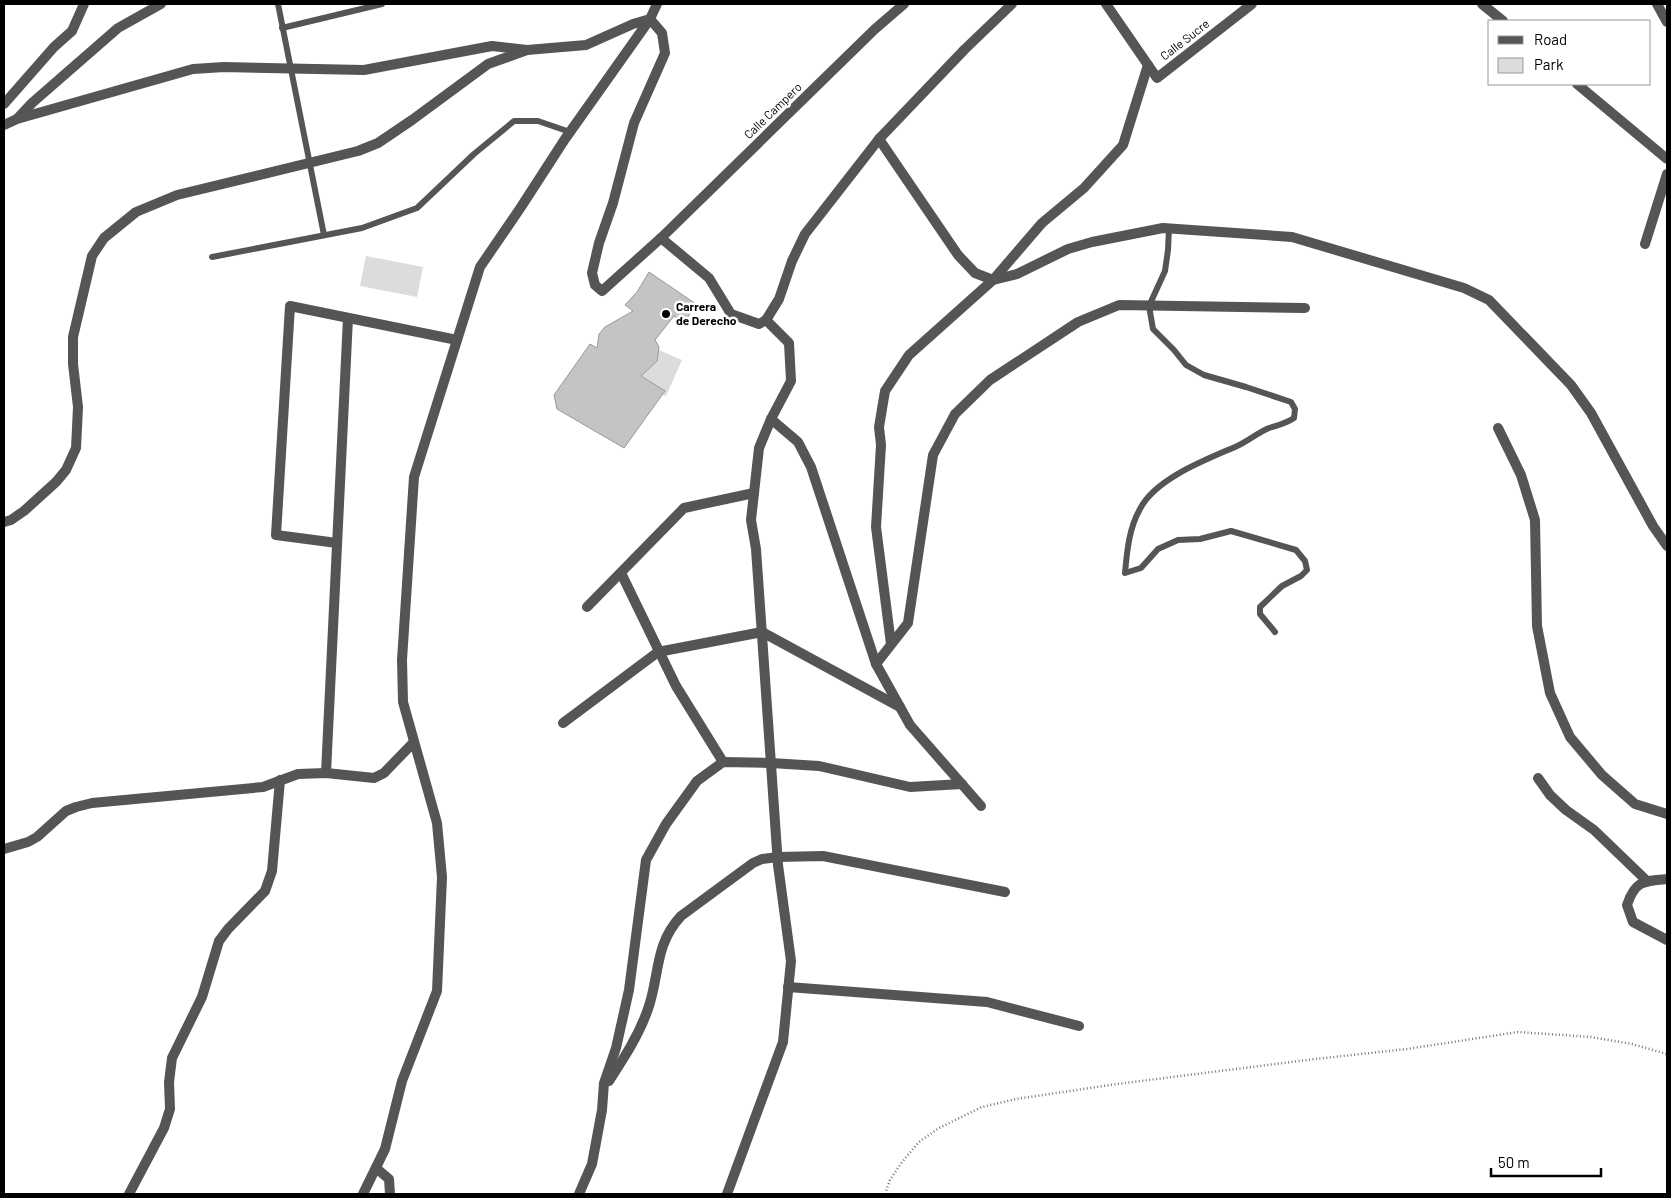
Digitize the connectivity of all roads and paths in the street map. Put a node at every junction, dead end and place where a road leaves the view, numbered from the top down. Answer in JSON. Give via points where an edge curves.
{"nodes":[{"id":1,"x":84,"y":4,"type":"edge"},
{"id":2,"x":161,"y":4,"type":"edge"},
{"id":3,"x":278,"y":4,"type":"edge"},
{"id":4,"x":382,"y":4,"type":"edge"},
{"id":5,"x":657,"y":4,"type":"edge"},
{"id":6,"x":904,"y":4,"type":"edge"},
{"id":7,"x":1012,"y":4,"type":"edge"},
{"id":8,"x":1106,"y":4,"type":"edge"},
{"id":9,"x":1252,"y":4,"type":"edge"},
{"id":10,"x":1482,"y":4,"type":"edge"},
{"id":11,"x":1657,"y":4,"type":"edge"},
{"id":12,"x":650,"y":20,"type":"junction"},
{"id":13,"x":1502,"y":20,"type":"edge"},
{"id":14,"x":1667,"y":22,"type":"edge"},
{"id":15,"x":282,"y":28,"type":"junction"},
{"id":16,"x":527,"y":50,"type":"junction"},
{"id":17,"x":1148,"y":65,"type":"junction"},
{"id":18,"x":290,"y":68,"type":"junction"},
{"id":19,"x":1578,"y":85,"type":"edge"},
{"id":20,"x":4,"y":104,"type":"edge"},
{"id":21,"x":17,"y":119,"type":"junction"},
{"id":22,"x":4,"y":125,"type":"edge"},
{"id":23,"x":570,"y":132,"type":"junction"},
{"id":24,"x":879,"y":139,"type":"junction"},
{"id":25,"x":1667,"y":159,"type":"edge"},
{"id":26,"x":310,"y":163,"type":"junction"},
{"id":27,"x":1667,"y":174,"type":"edge"},
{"id":28,"x":1169,"y":228,"type":"junction"},
{"id":29,"x":324,"y":236,"type":"junction"},
{"id":30,"x":661,"y":238,"type":"junction"},
{"id":31,"x":1645,"y":244,"type":"dead end"},
{"id":32,"x":212,"y":257,"type":"dead end"},
{"id":33,"x":993,"y":280,"type":"junction"},
{"id":34,"x":1149,"y":306,"type":"junction"},
{"id":35,"x":1305,"y":308,"type":"dead end"},
{"id":36,"x":348,"y":318,"type":"junction"},
{"id":37,"x":766,"y":320,"type":"junction"},
{"id":38,"x":457,"y":340,"type":"junction"},
{"id":39,"x":771,"y":418,"type":"junction"},
{"id":40,"x":1498,"y":428,"type":"dead end"},
{"id":41,"x":754,"y":493,"type":"junction"},
{"id":42,"x":4,"y":522,"type":"edge"},
{"id":43,"x":337,"y":543,"type":"junction"},
{"id":44,"x":1667,"y":546,"type":"edge"},
{"id":45,"x":620,"y":572,"type":"junction"},
{"id":46,"x":587,"y":607,"type":"dead end"},
{"id":47,"x":762,"y":632,"type":"junction"},
{"id":48,"x":1275,"y":632,"type":"dead end"},
{"id":49,"x":891,"y":644,"type":"junction"},
{"id":50,"x":658,"y":652,"type":"junction"},
{"id":51,"x":876,"y":664,"type":"junction"},
{"id":52,"x":901,"y":708,"type":"junction"},
{"id":53,"x":564,"y":723,"type":"dead end"},
{"id":54,"x":414,"y":743,"type":"junction"},
{"id":55,"x":723,"y":762,"type":"junction"},
{"id":56,"x":771,"y":763,"type":"junction"},
{"id":57,"x":326,"y":773,"type":"junction"},
{"id":58,"x":1538,"y":778,"type":"dead end"},
{"id":59,"x":280,"y":780,"type":"junction"},
{"id":60,"x":962,"y":784,"type":"junction"},
{"id":61,"x":981,"y":806,"type":"dead end"},
{"id":62,"x":1667,"y":814,"type":"edge"},
{"id":63,"x":4,"y":849,"type":"edge"},
{"id":64,"x":778,"y":857,"type":"junction"},
{"id":65,"x":1667,"y":879,"type":"edge"},
{"id":66,"x":1646,"y":880,"type":"junction"},
{"id":67,"x":1005,"y":892,"type":"dead end"},
{"id":68,"x":1667,"y":940,"type":"edge"},
{"id":69,"x":788,"y":987,"type":"junction"},
{"id":70,"x":1080,"y":1026,"type":"dead end"},
{"id":71,"x":1667,"y":1054,"type":"edge"},
{"id":72,"x":604,"y":1090,"type":"junction"},
{"id":73,"x":376,"y":1168,"type":"junction"},
{"id":74,"x":129,"y":1194,"type":"edge"},
{"id":75,"x":363,"y":1194,"type":"edge"},
{"id":76,"x":390,"y":1194,"type":"edge"},
{"id":77,"x":579,"y":1194,"type":"edge"},
{"id":78,"x":727,"y":1194,"type":"edge"},
{"id":79,"x":885,"y":1194,"type":"edge"}],
"edges":[{"from":1,"to":20,"type":"street","via":[[72,31]]},
{"from":2,"to":21,"type":"street","via":[[118,28]]},
{"from":3,"to":15,"type":"lane"},
{"from":4,"to":15,"type":"lane"},
{"from":5,"to":12,"type":"street"},
{"from":6,"to":30,"type":"street","name":"Calle Campero"},
{"from":7,"to":24,"type":"street"},
{"from":8,"to":17,"type":"street","name":"Calle Sucre"},
{"from":9,"to":17,"type":"street","name":"Calle Sucre","via":[[1157,78]]},
{"from":10,"to":13,"type":"street"},
{"from":11,"to":14,"type":"street"},
{"from":12,"to":16,"type":"street","via":[[586,45]]},
{"from":12,"to":23,"type":"street"},
{"from":12,"to":30,"type":"street","name":"Calle Campero","via":[[662,33],[665,53],[634,123],[599,243],[592,273],[595,284],[602,291]]},
{"from":15,"to":18,"type":"lane"},
{"from":16,"to":18,"type":"street","via":[[492,46],[364,70]]},
{"from":16,"to":26,"type":"street","via":[[488,64],[378,143]]},
{"from":17,"to":33,"type":"street","via":[[1123,145],[1084,188],[1042,222]]},
{"from":18,"to":21,"type":"street","via":[[193,69]]},
{"from":18,"to":26,"type":"lane"},
{"from":19,"to":25,"type":"street"},
{"from":21,"to":22,"type":"street"},
{"from":23,"to":29,"type":"lane","via":[[538,121],[514,121],[417,208],[362,228]]},
{"from":23,"to":38,"type":"street","via":[[480,267]]},
{"from":24,"to":33,"type":"street","via":[[958,255],[975,272]]},
{"from":24,"to":37,"type":"street","via":[[805,234],[779,299]]},
{"from":26,"to":29,"type":"lane"},
{"from":26,"to":42,"type":"street","via":[[177,195],[136,212],[104,238],[92,256],[73,337],[78,407],[76,448],[66,470],[56,482],[24,511]]},
{"from":27,"to":31,"type":"street"},
{"from":28,"to":33,"type":"street","via":[[1068,249],[1017,274]]},
{"from":28,"to":34,"type":"lane","via":[[1165,271]]},
{"from":28,"to":44,"type":"street","via":[[1292,237],[1464,288],[1489,300],[1571,385],[1591,413]]},
{"from":29,"to":32,"type":"lane"},
{"from":30,"to":37,"type":"street","via":[[709,278],[731,314],[759,324]]},
{"from":33,"to":49,"type":"street","via":[[909,355],[885,391],[879,427],[876,527]]},
{"from":34,"to":35,"type":"street"},
{"from":34,"to":48,"type":"lane","via":[[1153,329],[1186,365],[1204,375],[1290,402],[1295,409],[1294,418],[1285,424],[1269,428],[1183,470],[1159,487],[1140,508],[1130,534],[1125,573],[1141,568],[1158,549],[1178,540],[1200,539],[1231,531],[1296,550],[1305,561],[1307,570],[1282,586],[1260,607],[1260,614]]},
{"from":34,"to":49,"type":"street","via":[[1119,304],[1078,322],[990,380],[955,414],[933,455],[908,622]]},
{"from":36,"to":38,"type":"street"},
{"from":36,"to":43,"type":"street"},
{"from":36,"to":43,"type":"street","via":[[290,306],[276,535]]},
{"from":37,"to":39,"type":"street","via":[[789,343],[791,363],[791,381]]},
{"from":38,"to":54,"type":"street","via":[[414,477],[402,702]]},
{"from":39,"to":41,"type":"street","via":[[759,448]]},
{"from":39,"to":51,"type":"street","via":[[798,442],[811,467]]},
{"from":40,"to":62,"type":"street","via":[[1521,475],[1535,520],[1537,626],[1550,693],[1570,737],[1602,775],[1635,804]]},
{"from":41,"to":45,"type":"street","via":[[684,508]]},
{"from":41,"to":47,"type":"street","via":[[751,520]]},
{"from":43,"to":57,"type":"street"},
{"from":45,"to":46,"type":"street"},
{"from":45,"to":50,"type":"street"},
{"from":47,"to":50,"type":"street"},
{"from":47,"to":52,"type":"street"},
{"from":47,"to":56,"type":"street"},
{"from":49,"to":51,"type":"street"},
{"from":50,"to":53,"type":"street"},
{"from":50,"to":55,"type":"street"},
{"from":51,"to":52,"type":"street"},
{"from":52,"to":60,"type":"street","via":[[910,724]]},
{"from":54,"to":57,"type":"street","via":[[384,773],[374,778]]},
{"from":54,"to":73,"type":"street","via":[[436,823],[442,877],[438,991],[402,1081],[385,1150]]},
{"from":55,"to":56,"type":"street"},
{"from":55,"to":72,"type":"street","via":[[697,781],[666,824],[646,860],[629,990]]},
{"from":56,"to":60,"type":"street","via":[[819,766],[910,787]]},
{"from":56,"to":64,"type":"street"},
{"from":57,"to":59,"type":"street","via":[[298,774]]},
{"from":58,"to":66,"type":"street","via":[[1550,795],[1594,830]]},
{"from":59,"to":63,"type":"street","via":[[263,786],[76,806],[37,837]]},
{"from":59,"to":74,"type":"street","via":[[269,882],[265,891],[219,941],[202,997],[172,1058],[170,1109],[164,1128]]},
{"from":60,"to":61,"type":"street"},
{"from":64,"to":67,"type":"street","via":[[823,856]]},
{"from":64,"to":69,"type":"street","via":[[791,961]]},
{"from":64,"to":72,"type":"street","via":[[753,863],[681,916],[671,927],[664,941],[639,1032]]},
{"from":65,"to":66,"type":"street"},
{"from":66,"to":68,"type":"street","via":[[1632,890],[1627,905],[1633,922]]},
{"from":69,"to":70,"type":"street","via":[[987,1002]]},
{"from":69,"to":78,"type":"street","via":[[783,1042]]},
{"from":71,"to":79,"type":"path","via":[[1591,1037],[1518,1032],[1016,1099],[982,1106],[938,1128],[919,1142],[902,1162]]},
{"from":72,"to":77,"type":"street","via":[[592,1164]]},
{"from":73,"to":75,"type":"street"},
{"from":73,"to":76,"type":"street","via":[[389,1179]]}]}
